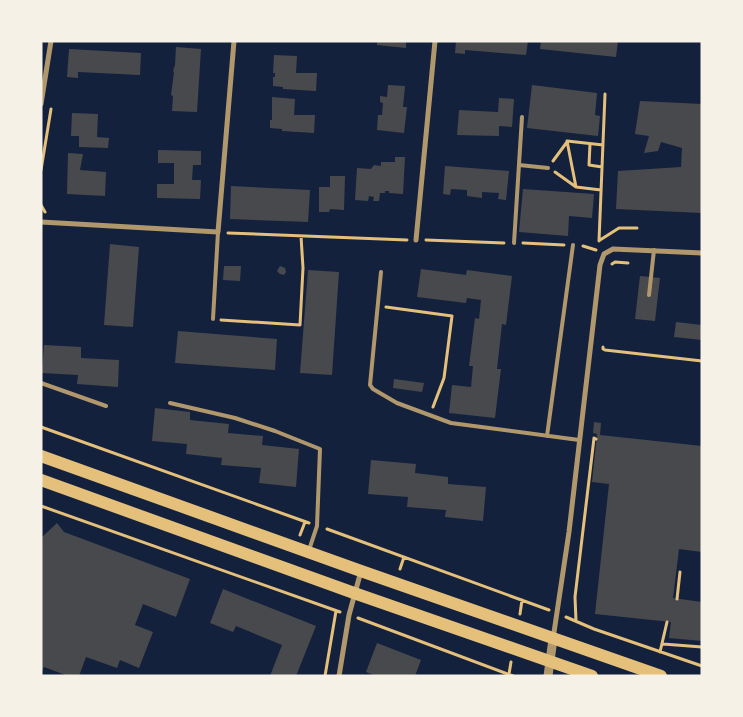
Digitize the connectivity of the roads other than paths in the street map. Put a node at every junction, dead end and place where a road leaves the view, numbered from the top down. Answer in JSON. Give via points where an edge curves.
{"nodes":[{"id":1,"x":50,"y":41,"type":"edge"},
{"id":2,"x":234,"y":41,"type":"edge"},
{"id":3,"x":435,"y":41,"type":"edge"},
{"id":4,"x":41,"y":104,"type":"edge"},
{"id":5,"x":522,"y":117,"type":"dead end"},
{"id":6,"x":519,"y":165,"type":"junction"},
{"id":7,"x":548,"y":168,"type":"dead end"},
{"id":8,"x":41,"y":222,"type":"edge"},
{"id":9,"x":218,"y":232,"type":"junction"},
{"id":10,"x":416,"y":240,"type":"road end"},
{"id":11,"x":514,"y":243,"type":"road end"},
{"id":12,"x":573,"y":245,"type":"road end"},
{"id":13,"x":654,"y":250,"type":"junction"},
{"id":14,"x":702,"y":253,"type":"edge"},
{"id":15,"x":381,"y":272,"type":"dead end"},
{"id":16,"x":649,"y":295,"type":"dead end"},
{"id":17,"x":213,"y":319,"type":"road end"},
{"id":18,"x":41,"y":383,"type":"edge"},
{"id":19,"x":170,"y":403,"type":"dead end"},
{"id":20,"x":106,"y":406,"type":"dead end"},
{"id":21,"x":548,"y":436,"type":"junction"},
{"id":22,"x":579,"y":440,"type":"junction"},
{"id":23,"x":41,"y":456,"type":"edge"},
{"id":24,"x":41,"y":480,"type":"edge"},
{"id":25,"x":308,"y":552,"type":"junction"},
{"id":26,"x":361,"y":571,"type":"junction"},
{"id":27,"x":354,"y":594,"type":"junction"},
{"id":28,"x":553,"y":638,"type":"junction"},
{"id":29,"x":550,"y":662,"type":"junction"},
{"id":30,"x":339,"y":676,"type":"edge"},
{"id":31,"x":548,"y":676,"type":"edge"},
{"id":32,"x":592,"y":676,"type":"edge"},
{"id":33,"x":661,"y":676,"type":"edge"}],
"edges":[{"from":1,"to":4,"type":"street"},
{"from":2,"to":9,"type":"street"},
{"from":3,"to":10,"type":"street"},
{"from":5,"to":6,"type":"lane"},
{"from":6,"to":7,"type":"lane"},
{"from":6,"to":11,"type":"lane"},
{"from":8,"to":9,"type":"street"},
{"from":9,"to":17,"type":"lane"},
{"from":12,"to":21,"type":"lane"},
{"from":13,"to":14,"type":"street"},
{"from":13,"to":16,"type":"lane"},
{"from":13,"to":22,"type":"street","via":[[613,249],[604,254]]},
{"from":15,"to":21,"type":"lane","via":[[370,386],[373,389],[451,423]]},
{"from":18,"to":20,"type":"lane"},
{"from":19,"to":25,"type":"lane","via":[[235,418],[320,449],[317,526]]},
{"from":21,"to":22,"type":"lane"},
{"from":22,"to":28,"type":"street"},
{"from":23,"to":25,"type":"main road"},
{"from":24,"to":27,"type":"main road"},
{"from":25,"to":26,"type":"main road"},
{"from":26,"to":27,"type":"street"},
{"from":26,"to":28,"type":"main road"},
{"from":27,"to":29,"type":"main road"},
{"from":27,"to":30,"type":"street"},
{"from":28,"to":29,"type":"street"},
{"from":28,"to":33,"type":"main road"},
{"from":29,"to":31,"type":"street"},
{"from":29,"to":32,"type":"main road"}]}
